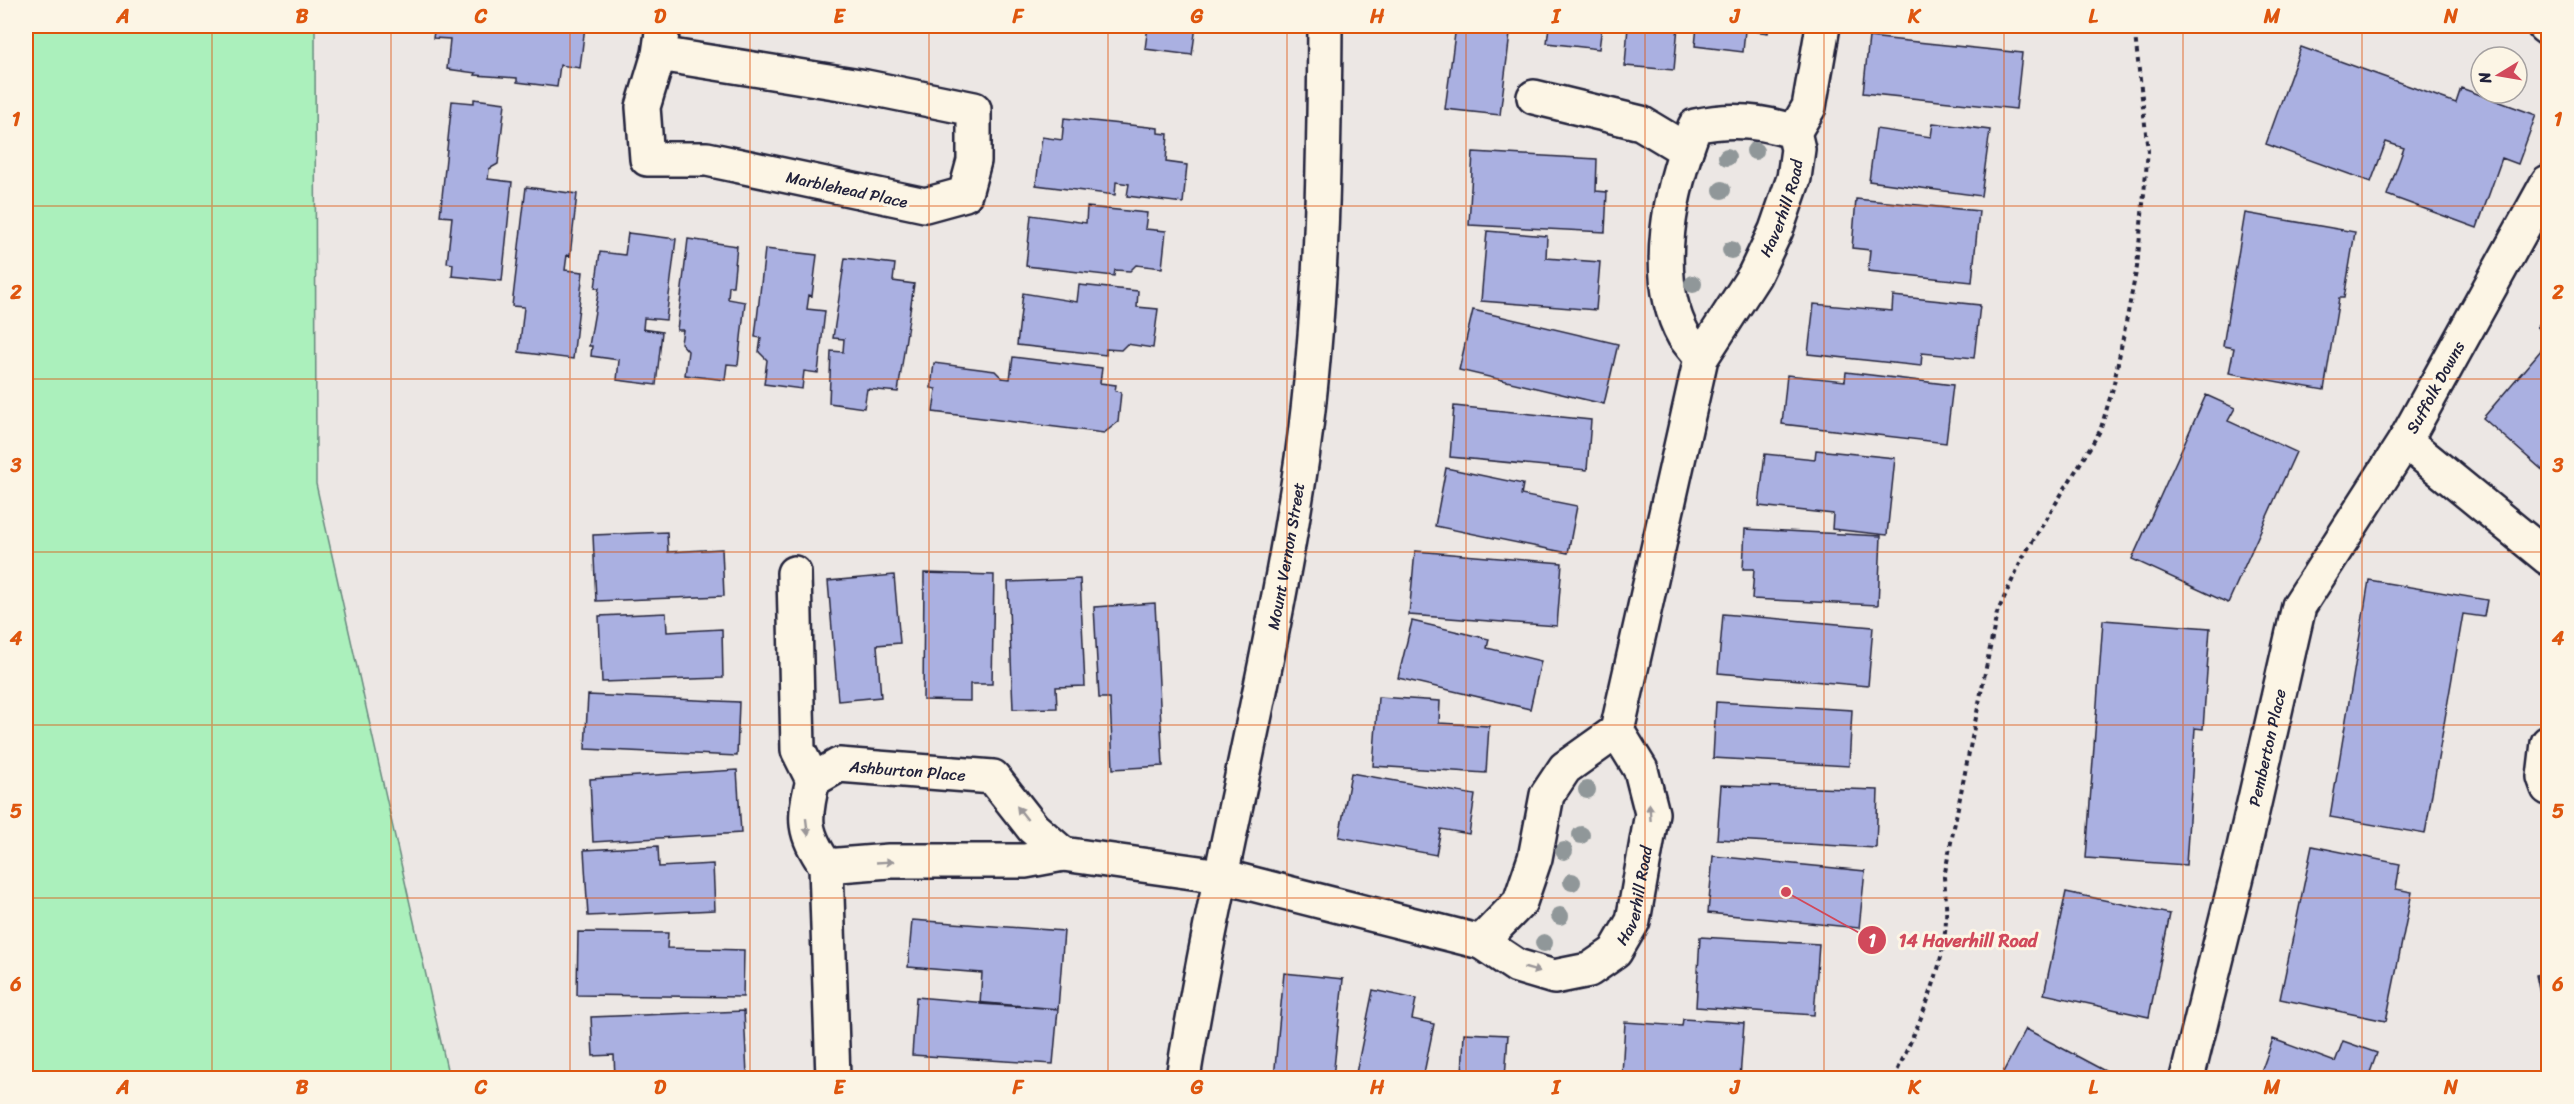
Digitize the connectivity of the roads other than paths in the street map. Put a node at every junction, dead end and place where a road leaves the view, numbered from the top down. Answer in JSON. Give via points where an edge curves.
{"nodes":[{"id":1,"x":1325,"y":26,"type":"edge"},
{"id":2,"x":1823,"y":26,"type":"edge"},
{"id":3,"x":2544,"y":26,"type":"edge"},
{"id":4,"x":2548,"y":29,"type":"edge"},
{"id":5,"x":661,"y":40,"type":"edge"},
{"id":6,"x":1534,"y":97,"type":"dead end"},
{"id":7,"x":1794,"y":132,"type":"junction"},
{"id":8,"x":1686,"y":150,"type":"junction"},
{"id":9,"x":2545,"y":194,"type":"edge"},
{"id":10,"x":1701,"y":358,"type":"junction"},
{"id":11,"x":2405,"y":441,"type":"junction"},
{"id":12,"x":2548,"y":558,"type":"edge"},
{"id":13,"x":794,"y":573,"type":"dead end"},
{"id":14,"x":1617,"y":731,"type":"junction"},
{"id":15,"x":2548,"y":743,"type":"edge"},
{"id":16,"x":813,"y":780,"type":"junction"},
{"id":17,"x":2548,"y":788,"type":"edge"},
{"id":18,"x":1063,"y":854,"type":"junction"},
{"id":19,"x":826,"y":866,"type":"junction"},
{"id":20,"x":1221,"y":876,"type":"junction"},
{"id":21,"x":1481,"y":942,"type":"junction"},
{"id":22,"x":833,"y":1078,"type":"edge"},
{"id":23,"x":1183,"y":1078,"type":"edge"},
{"id":24,"x":2187,"y":1078,"type":"edge"}],
"edges":[{"from":1,"to":20,"type":"street","name":"Mount Vernon Street","via":[[1322,254],[1302,458],[1278,609]]},
{"from":2,"to":7,"type":"street","via":[[1809,107]]},
{"from":3,"to":4,"type":"street"},
{"from":5,"to":5,"type":"street","name":"Marblehead Place","via":[[643,107],[647,159],[707,159],[925,205],[964,194],[974,160],[974,109]]},
{"from":6,"to":8,"type":"street","via":[[1641,123]]},
{"from":7,"to":8,"type":"street","via":[[1768,123],[1721,120],[1695,126]]},
{"from":7,"to":10,"type":"street","name":"Haverhill Road","via":[[1798,149],[1794,178],[1776,230],[1754,276]]},
{"from":8,"to":10,"type":"street","via":[[1671,208],[1666,265],[1677,318],[1684,336]]},
{"from":9,"to":11,"type":"street","name":"Suffolk Downs"},
{"from":10,"to":14,"type":"street","name":"Haverhill Road"},
{"from":11,"to":12,"type":"street","name":"Suffolk Downs"},
{"from":11,"to":24,"type":"street","name":"Pemberton Place","via":[[2300,606]]},
{"from":13,"to":16,"type":"street","via":[[798,750]]},
{"from":14,"to":21,"type":"street","via":[[1565,768],[1546,795],[1535,858],[1520,902]]},
{"from":21,"to":14,"type":"street","name":"Haverhill Road","one_way":true,"via":[[1516,966],[1554,976],[1589,970],[1615,952],[1633,921],[1652,813],[1641,770]]},
{"from":15,"to":17,"type":"street","via":[[2544,777]]},
{"from":18,"to":16,"type":"street","name":"Ashburton Place","one_way":true,"via":[[1034,828],[993,777],[839,765]]},
{"from":16,"to":19,"type":"street","one_way":true,"via":[[805,810],[809,841]]},
{"from":19,"to":18,"type":"street","one_way":true,"via":[[889,861],[1025,861]]},
{"from":18,"to":20,"type":"street"},
{"from":19,"to":22,"type":"street"},
{"from":20,"to":21,"type":"street","name":"Haverhill Road"},
{"from":20,"to":23,"type":"street","name":"Mount Vernon Street"}]}
